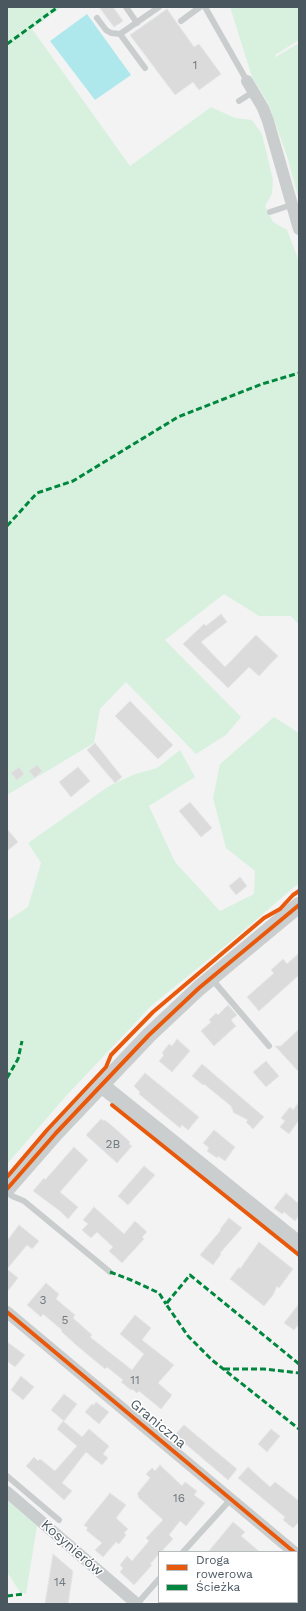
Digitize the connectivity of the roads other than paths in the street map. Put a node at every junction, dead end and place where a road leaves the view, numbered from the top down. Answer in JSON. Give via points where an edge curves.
{"nodes":[{"id":1,"x":126,"y":7,"type":"edge"},
{"id":2,"x":159,"y":7,"type":"edge"},
{"id":3,"x":200,"y":7,"type":"edge"},
{"id":4,"x":205,"y":7,"type":"edge"},
{"id":5,"x":97,"y":18,"type":"dead end"},
{"id":6,"x":181,"y":21,"type":"dead end"},
{"id":7,"x":137,"y":23,"type":"junction"},
{"id":8,"x":120,"y":34,"type":"junction"},
{"id":9,"x":145,"y":68,"type":"dead end"},
{"id":10,"x":247,"y":81,"type":"joint"},
{"id":11,"x":253,"y":92,"type":"junction"},
{"id":12,"x":239,"y":100,"type":"dead end"},
{"id":13,"x":291,"y":205,"type":"junction"},
{"id":14,"x":270,"y":212,"type":"dead end"},
{"id":15,"x":299,"y":229,"type":"edge"},
{"id":16,"x":297,"y":911,"type":"edge"},
{"id":17,"x":211,"y":978,"type":"junction"},
{"id":18,"x":269,"y":1046,"type":"dead end"},
{"id":19,"x":100,"y":1084,"type":"junction"},
{"id":20,"x":7,"y":1189,"type":"edge"},
{"id":21,"x":7,"y":1192,"type":"edge"},
{"id":22,"x":299,"y":1244,"type":"edge"},
{"id":23,"x":110,"y":1272,"type":"dead end"},
{"id":24,"x":7,"y":1312,"type":"edge"},
{"id":25,"x":7,"y":1476,"type":"edge"},
{"id":26,"x":7,"y":1492,"type":"edge"},
{"id":27,"x":231,"y":1499,"type":"junction"},
{"id":28,"x":59,"y":1520,"type":"dead end"},
{"id":29,"x":184,"y":1551,"type":"edge"},
{"id":30,"x":293,"y":1551,"type":"edge"},
{"id":31,"x":158,"y":1580,"type":"edge"},
{"id":32,"x":137,"y":1604,"type":"edge"}],
"edges":[{"from":1,"to":7,"type":"lane"},
{"from":2,"to":7,"type":"lane"},
{"from":3,"to":6,"type":"lane"},
{"from":4,"to":10,"type":"lane"},
{"from":5,"to":8,"type":"lane","via":[[106,30]]},
{"from":7,"to":8,"type":"lane"},
{"from":8,"to":9,"type":"lane"},
{"from":10,"to":11,"type":"street"},
{"from":11,"to":12,"type":"lane"},
{"from":11,"to":13,"type":"street","via":[[268,121]]},
{"from":13,"to":14,"type":"lane"},
{"from":13,"to":15,"type":"street"},
{"from":16,"to":17,"type":"street"},
{"from":17,"to":18,"type":"lane"},
{"from":17,"to":19,"type":"street"},
{"from":19,"to":20,"type":"street"},
{"from":19,"to":22,"type":"street"},
{"from":21,"to":23,"type":"lane","via":[[24,1201]]},
{"from":24,"to":27,"type":"street","name":"Graniczna"},
{"from":25,"to":28,"type":"lane"},
{"from":26,"to":32,"type":"street","name":"Kosynierów"},
{"from":27,"to":29,"type":"lane"},
{"from":27,"to":30,"type":"street","name":"Graniczna"},
{"from":31,"to":32,"type":"lane"}]}
